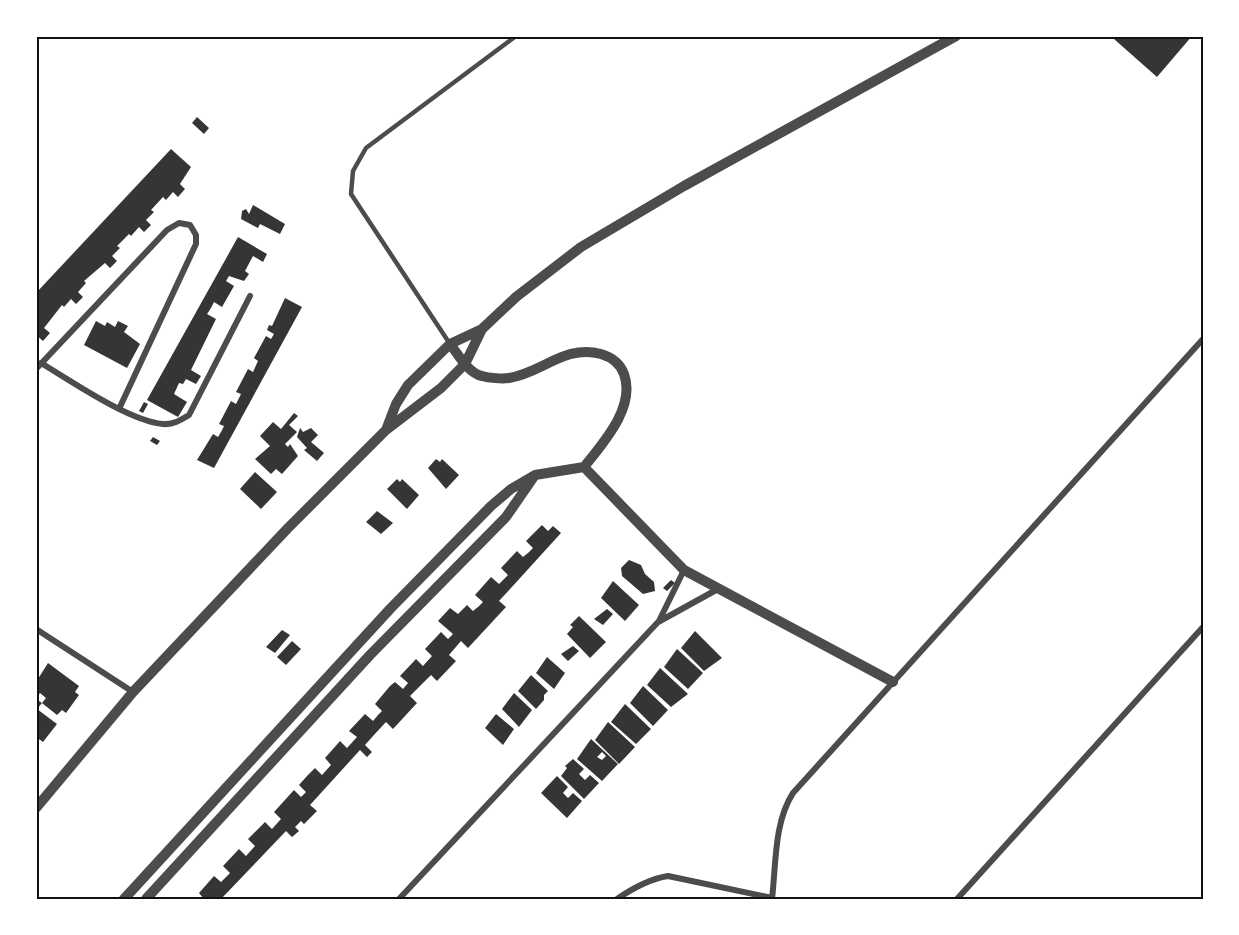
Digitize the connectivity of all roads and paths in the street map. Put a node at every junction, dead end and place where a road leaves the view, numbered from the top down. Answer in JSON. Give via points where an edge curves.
{"nodes":[{"id":1,"x":516,"y":36,"type":"edge"},
{"id":2,"x":956,"y":36,"type":"edge"},
{"id":3,"x":250,"y":296,"type":"dead end"},
{"id":4,"x":482,"y":329,"type":"junction"},
{"id":5,"x":1203,"y":339,"type":"edge"},
{"id":6,"x":450,"y":344,"type":"junction"},
{"id":7,"x":465,"y":364,"type":"junction"},
{"id":8,"x":38,"y":366,"type":"edge"},
{"id":9,"x":119,"y":409,"type":"junction"},
{"id":10,"x":386,"y":430,"type":"junction"},
{"id":11,"x":584,"y":467,"type":"junction"},
{"id":12,"x":535,"y":475,"type":"junction"},
{"id":13,"x":684,"y":570,"type":"junction"},
{"id":14,"x":718,"y":589,"type":"junction"},
{"id":15,"x":659,"y":621,"type":"junction"},
{"id":16,"x":1203,"y":627,"type":"edge"},
{"id":17,"x":36,"y":629,"type":"edge"},
{"id":18,"x":893,"y":682,"type":"junction"},
{"id":19,"x":133,"y":692,"type":"junction"},
{"id":20,"x":36,"y":808,"type":"edge"},
{"id":21,"x":772,"y":898,"type":"edge"},
{"id":22,"x":124,"y":899,"type":"edge"},
{"id":23,"x":146,"y":899,"type":"edge"},
{"id":24,"x":399,"y":899,"type":"edge"},
{"id":25,"x":617,"y":899,"type":"edge"},
{"id":26,"x":957,"y":899,"type":"edge"}],
"edges":[{"from":1,"to":6,"type":"lane","via":[[366,148],[353,171],[351,194]]},
{"from":2,"to":4,"type":"street","via":[[581,247]]},
{"from":3,"to":9,"type":"street","via":[[189,415],[162,424]]},
{"from":4,"to":6,"type":"street"},
{"from":4,"to":7,"type":"street"},
{"from":5,"to":18,"type":"street"},
{"from":6,"to":7,"type":"street"},
{"from":6,"to":10,"type":"street","via":[[408,385]]},
{"from":7,"to":10,"type":"street","via":[[441,388]]},
{"from":7,"to":11,"type":"street","via":[[480,376],[509,378],[575,351],[611,356],[623,371],[628,389],[621,413]]},
{"from":8,"to":9,"type":"street"},
{"from":8,"to":9,"type":"street","via":[[168,230],[179,223],[190,225],[196,244]]},
{"from":10,"to":19,"type":"street"},
{"from":11,"to":12,"type":"street"},
{"from":11,"to":13,"type":"street"},
{"from":12,"to":22,"type":"street","via":[[491,506],[390,609]]},
{"from":12,"to":23,"type":"street","via":[[493,531],[370,655]]},
{"from":13,"to":14,"type":"street"},
{"from":13,"to":15,"type":"street"},
{"from":14,"to":15,"type":"street"},
{"from":14,"to":18,"type":"street"},
{"from":15,"to":24,"type":"street"},
{"from":16,"to":26,"type":"street"},
{"from":17,"to":19,"type":"street"},
{"from":18,"to":21,"type":"street","via":[[785,806]]},
{"from":19,"to":20,"type":"street"},
{"from":21,"to":25,"type":"street","via":[[668,876],[633,888]]}]}
